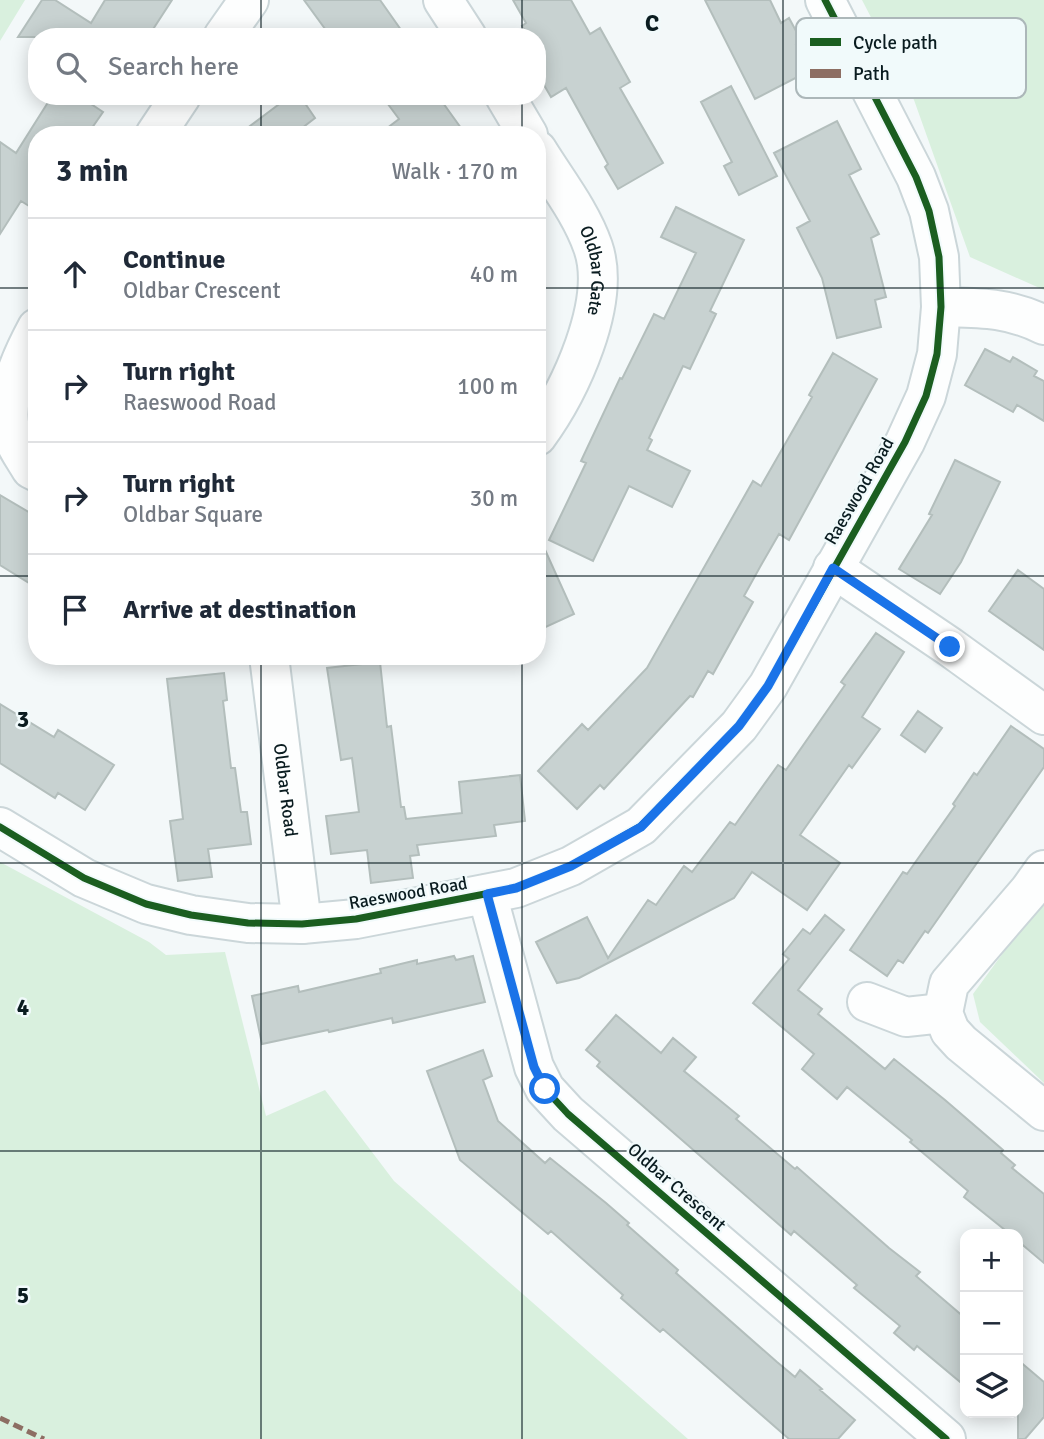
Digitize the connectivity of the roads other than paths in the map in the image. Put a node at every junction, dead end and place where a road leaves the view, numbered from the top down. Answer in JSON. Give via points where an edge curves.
{"nodes":[{"id":1,"x":249,"y":0,"type":"edge"},
{"id":2,"x":443,"y":0,"type":"edge"},
{"id":3,"x":825,"y":0,"type":"edge"},
{"id":4,"x":834,"y":18,"type":"edge"},
{"id":5,"x":229,"y":28,"type":"edge"},
{"id":6,"x":461,"y":28,"type":"edge"},
{"id":7,"x":875,"y":98,"type":"edge"},
{"id":8,"x":175,"y":105,"type":"edge"},
{"id":9,"x":510,"y":105,"type":"edge"},
{"id":10,"x":161,"y":126,"type":"edge"},
{"id":11,"x":523,"y":126,"type":"edge"},
{"id":12,"x":546,"y":164,"type":"edge"},
{"id":13,"x":941,"y":307,"type":"junction"},
{"id":14,"x":1044,"y":324,"type":"edge"},
{"id":15,"x":28,"y":345,"type":"edge"},
{"id":16,"x":546,"y":421,"type":"edge"},
{"id":17,"x":28,"y":463,"type":"edge"},
{"id":18,"x":833,"y":568,"type":"junction"},
{"id":19,"x":270,"y":665,"type":"edge"},
{"id":20,"x":1044,"y":715,"type":"edge"},
{"id":21,"x":0,"y":828,"type":"edge"},
{"id":22,"x":1044,"y":870,"type":"edge"},
{"id":23,"x":487,"y":894,"type":"junction"},
{"id":24,"x":302,"y":924,"type":"junction"},
{"id":25,"x":867,"y":1002,"type":"dead end"},
{"id":26,"x":943,"y":1013,"type":"junction"},
{"id":27,"x":1044,"y":1111,"type":"edge"},
{"id":28,"x":946,"y":1439,"type":"edge"}],
"edges":[{"from":1,"to":5,"type":"street"},
{"from":2,"to":6,"type":"street"},
{"from":3,"to":4,"type":"street","name":"Raeswood Road"},
{"from":7,"to":13,"type":"street","name":"Raeswood Road","via":[[929,211],[939,257]]},
{"from":8,"to":10,"type":"street"},
{"from":9,"to":11,"type":"street"},
{"from":12,"to":16,"type":"street","name":"Oldbar Gate","via":[[594,248],[598,282],[591,328],[570,381]]},
{"from":13,"to":14,"type":"street","via":[[998,308]]},
{"from":13,"to":18,"type":"street","name":"Raeswood Road","via":[[926,397]]},
{"from":15,"to":17,"type":"street","via":[[11,392],[10,430]]},
{"from":18,"to":20,"type":"street"},
{"from":18,"to":23,"type":"street","name":"Raeswood Road","via":[[768,686],[739,726],[641,827],[571,866]]},
{"from":19,"to":24,"type":"street","name":"Oldbar Road"},
{"from":21,"to":24,"type":"street","name":"Raeswood Road","via":[[84,878],[146,904],[248,923]]},
{"from":22,"to":26,"type":"street","via":[[949,984]]},
{"from":23,"to":24,"type":"street","name":"Raeswood Road","via":[[356,919]]},
{"from":23,"to":28,"type":"street","name":"Oldbar Crescent","via":[[534,1067],[545,1089],[568,1114]]},
{"from":25,"to":26,"type":"street","via":[[906,1017]]},
{"from":26,"to":27,"type":"street","via":[[961,1043]]}]}
